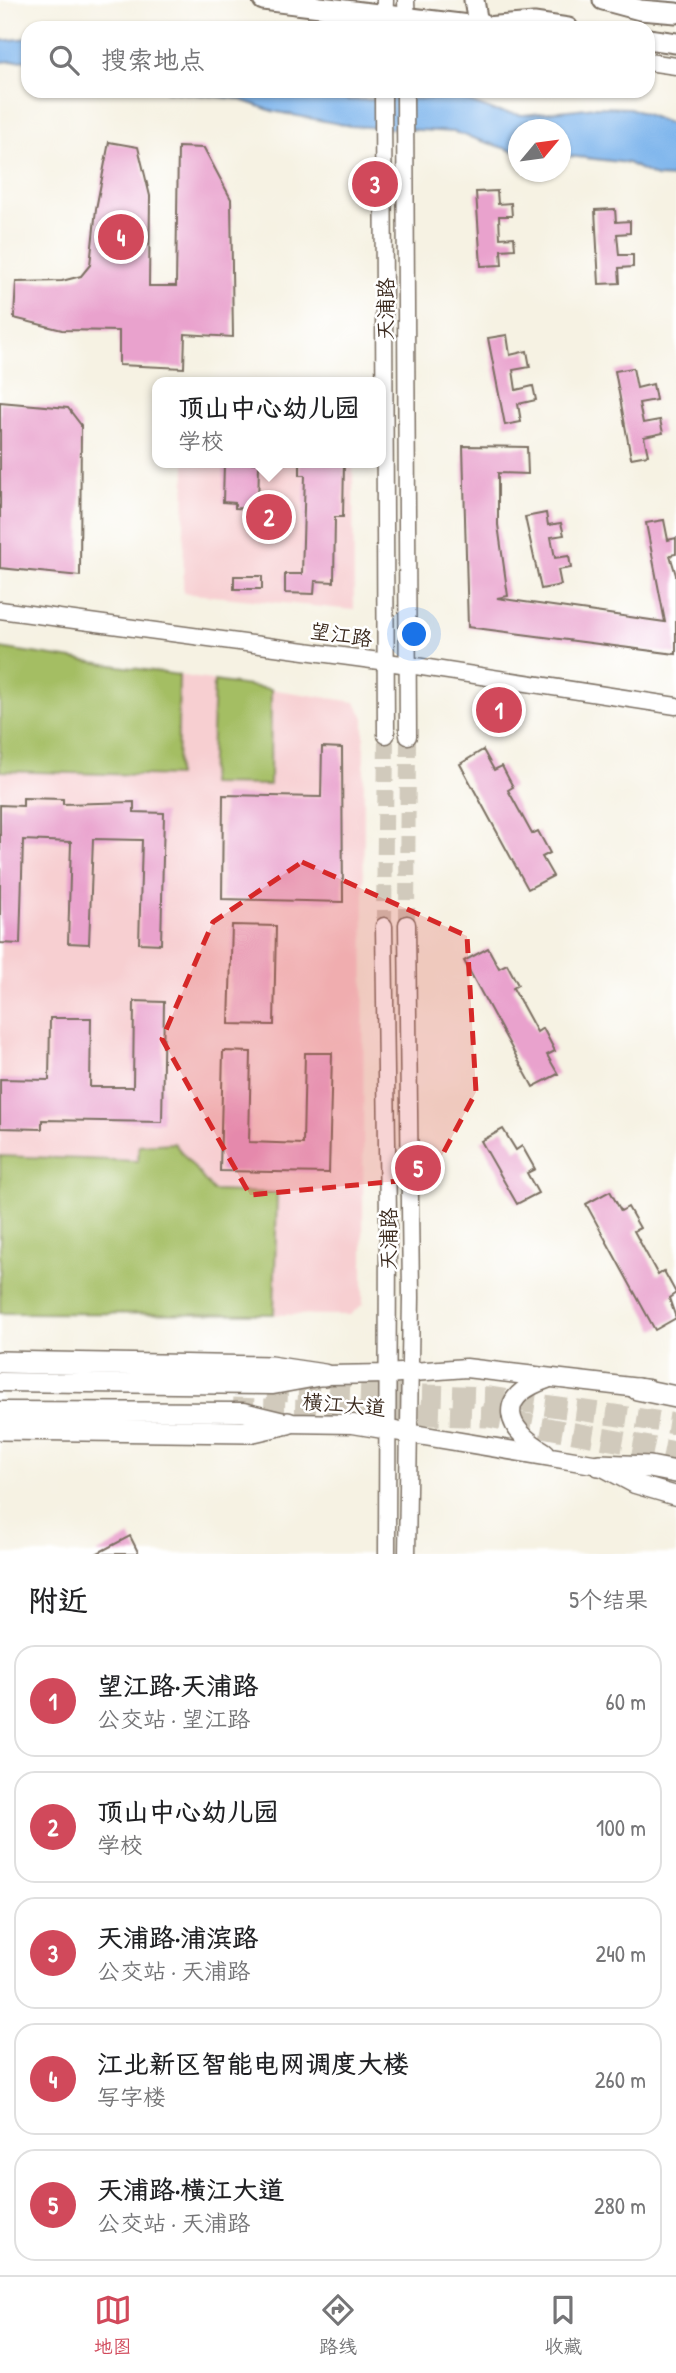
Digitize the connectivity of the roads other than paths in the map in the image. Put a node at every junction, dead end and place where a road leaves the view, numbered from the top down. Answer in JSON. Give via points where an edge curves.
{"nodes":[{"id":1,"x":263,"y":0,"type":"edge"},
{"id":2,"x":474,"y":0,"type":"edge"},
{"id":3,"x":603,"y":0,"type":"edge"},
{"id":4,"x":307,"y":2,"type":"edge"},
{"id":5,"x":676,"y":13,"type":"edge"},
{"id":6,"x":385,"y":14,"type":"edge"},
{"id":7,"x":407,"y":15,"type":"edge"},
{"id":8,"x":443,"y":21,"type":"edge"},
{"id":9,"x":479,"y":21,"type":"edge"},
{"id":10,"x":655,"y":40,"type":"edge"},
{"id":11,"x":676,"y":43,"type":"edge"},
{"id":12,"x":655,"y":63,"type":"edge"},
{"id":13,"x":676,"y":66,"type":"edge"},
{"id":14,"x":383,"y":98,"type":"edge"},
{"id":15,"x":405,"y":98,"type":"edge"},
{"id":16,"x":385,"y":377,"type":"edge"},
{"id":17,"x":385,"y":468,"type":"edge"},
{"id":18,"x":0,"y":610,"type":"edge"},
{"id":19,"x":386,"y":662,"type":"junction"},
{"id":20,"x":409,"y":665,"type":"junction"},
{"id":21,"x":676,"y":706,"type":"edge"},
{"id":22,"x":386,"y":736,"type":"tunnel mouth"},
{"id":23,"x":408,"y":736,"type":"tunnel mouth"},
{"id":24,"x":407,"y":924,"type":"tunnel mouth"},
{"id":25,"x":384,"y":926,"type":"tunnel mouth"},
{"id":26,"x":0,"y":1362,"type":"edge"},
{"id":27,"x":410,"y":1371,"type":"junction"},
{"id":28,"x":387,"y":1374,"type":"junction"},
{"id":29,"x":324,"y":1375,"type":"junction"},
{"id":30,"x":554,"y":1377,"type":"junction"},
{"id":31,"x":0,"y":1382,"type":"edge"},
{"id":32,"x":676,"y":1388,"type":"edge"},
{"id":33,"x":637,"y":1389,"type":"junction"},
{"id":34,"x":676,"y":1398,"type":"edge"},
{"id":35,"x":0,"y":1411,"type":"edge"},
{"id":36,"x":288,"y":1423,"type":"junction"},
{"id":37,"x":0,"y":1429,"type":"edge"},
{"id":38,"x":386,"y":1430,"type":"junction"},
{"id":39,"x":410,"y":1434,"type":"junction"},
{"id":40,"x":554,"y":1457,"type":"junction"},
{"id":41,"x":598,"y":1465,"type":"junction"},
{"id":42,"x":676,"y":1472,"type":"edge"},
{"id":43,"x":676,"y":1496,"type":"edge"},
{"id":44,"x":387,"y":1554,"type":"edge"},
{"id":45,"x":407,"y":1554,"type":"edge"}],
"edges":[{"from":1,"to":4,"type":"main road"},
{"from":2,"to":9,"type":"main road"},
{"from":3,"to":5,"type":"main road"},
{"from":4,"to":6,"type":"main road"},
{"from":6,"to":7,"type":"main road"},
{"from":7,"to":8,"type":"main road"},
{"from":10,"to":11,"type":"main road"},
{"from":12,"to":13,"type":"street"},
{"from":14,"to":16,"type":"street","name":"天浦路"},
{"from":15,"to":20,"type":"street","name":"天浦路"},
{"from":17,"to":19,"type":"street","name":"天浦路"},
{"from":18,"to":19,"type":"street","name":"望江路"},
{"from":19,"to":20,"type":"street","name":"望江路"},
{"from":19,"to":22,"type":"street","name":"天浦路"},
{"from":20,"to":21,"type":"street","name":"望江路"},
{"from":20,"to":23,"type":"street","name":"天浦路"},
{"from":24,"to":27,"type":"street","name":"天浦路"},
{"from":25,"to":28,"type":"street","name":"天浦路"},
{"from":26,"to":29,"type":"highway","via":[[270,1367]]},
{"from":27,"to":28,"type":"main road","name":"横江大道"},
{"from":27,"to":30,"type":"main road","name":"横江大道","via":[[466,1368]]},
{"from":27,"to":39,"type":"street","name":"天浦路"},
{"from":28,"to":29,"type":"main road","name":"横江大道"},
{"from":28,"to":38,"type":"street","name":"天浦路"},
{"from":29,"to":31,"type":"main road","name":"横江大道","via":[[272,1385]]},
{"from":30,"to":33,"type":"main road","name":"横江大道"},
{"from":30,"to":40,"type":"main road","via":[[527,1386],[516,1396],[512,1409],[513,1424],[522,1438]]},
{"from":32,"to":33,"type":"main road","name":"横江大道"},
{"from":33,"to":34,"type":"highway"},
{"from":35,"to":36,"type":"main road","name":"横江大道","via":[[243,1412]]},
{"from":36,"to":37,"type":"highway","via":[[249,1432]]},
{"from":36,"to":38,"type":"main road","name":"横江大道","via":[[353,1424]]},
{"from":38,"to":39,"type":"main road","name":"横江大道"},
{"from":38,"to":44,"type":"street","name":"天浦路"},
{"from":39,"to":40,"type":"main road","name":"横江大道"},
{"from":39,"to":45,"type":"street","name":"天浦路"},
{"from":40,"to":41,"type":"main road","name":"横江大道"},
{"from":41,"to":42,"type":"highway"},
{"from":41,"to":43,"type":"main road","name":"横江大道","via":[[635,1484]]}]}
